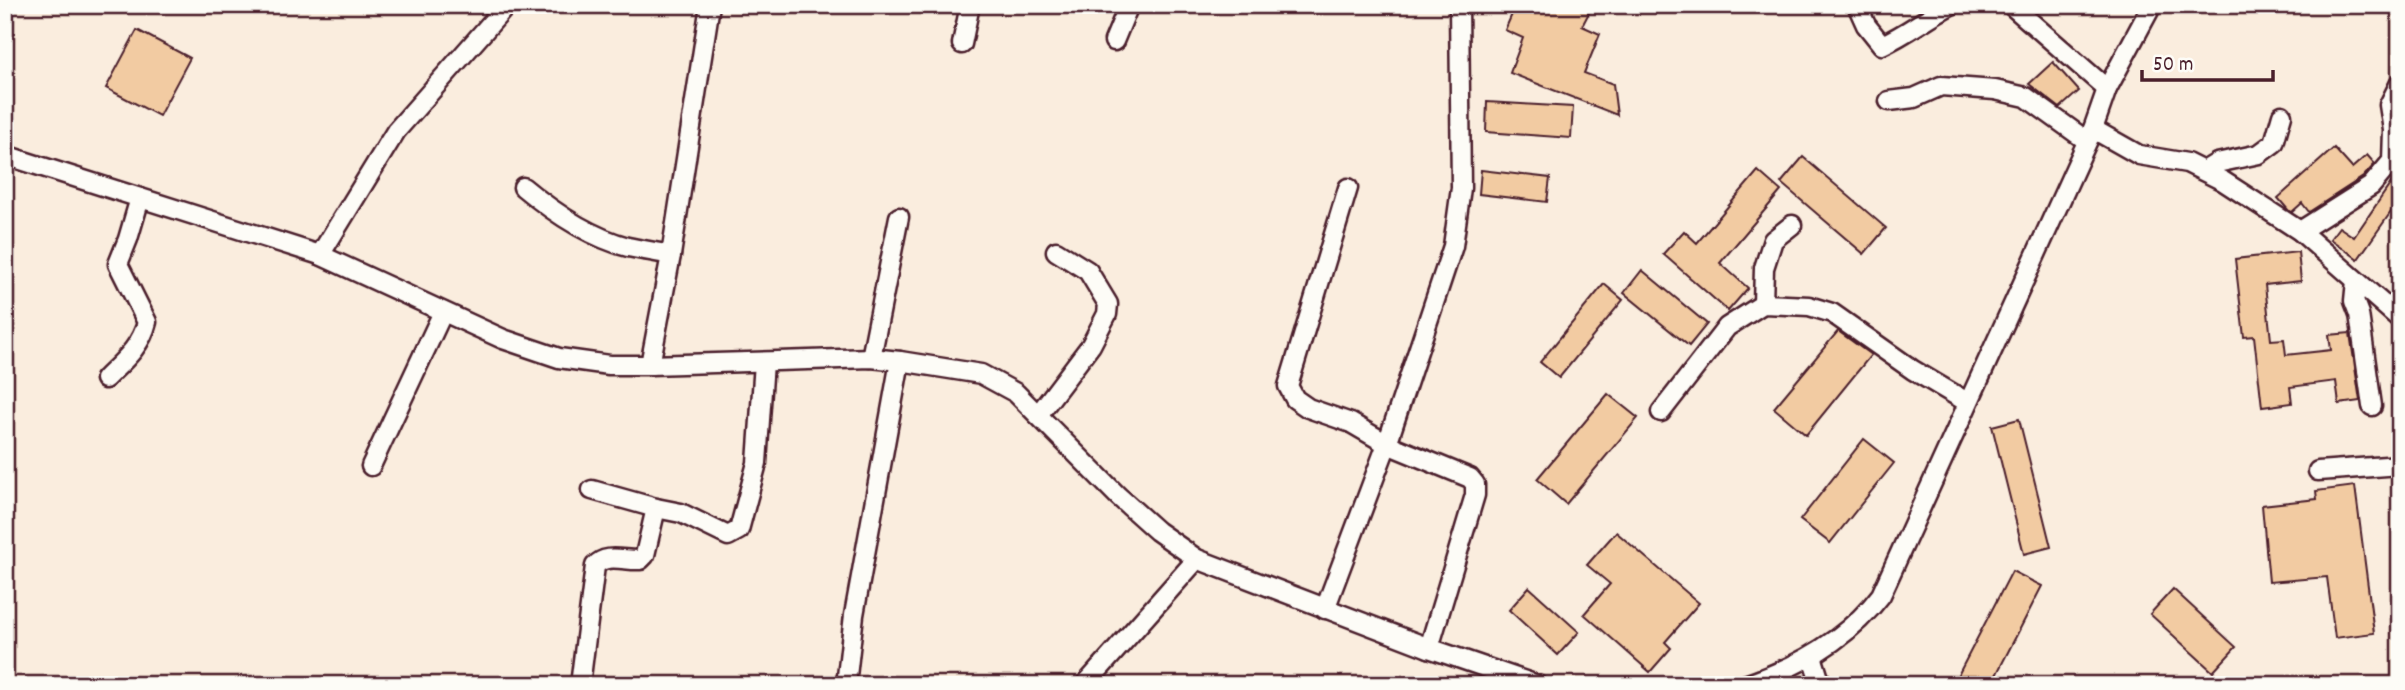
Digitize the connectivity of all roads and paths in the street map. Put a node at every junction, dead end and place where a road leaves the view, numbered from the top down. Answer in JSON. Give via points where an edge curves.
{"nodes":[{"id":1,"x":508,"y":5,"type":"edge"},
{"id":2,"x":710,"y":5,"type":"edge"},
{"id":3,"x":970,"y":5,"type":"edge"},
{"id":4,"x":1129,"y":5,"type":"edge"},
{"id":5,"x":1459,"y":5,"type":"edge"},
{"id":6,"x":1857,"y":5,"type":"edge"},
{"id":7,"x":1951,"y":5,"type":"edge"},
{"id":8,"x":2011,"y":5,"type":"edge"},
{"id":9,"x":2152,"y":5,"type":"edge"},
{"id":10,"x":1114,"y":41,"type":"dead end"},
{"id":11,"x":962,"y":44,"type":"dead end"},
{"id":12,"x":2400,"y":83,"type":"edge"},
{"id":13,"x":2107,"y":89,"type":"junction"},
{"id":14,"x":1889,"y":101,"type":"dead end"},
{"id":15,"x":2282,"y":115,"type":"dead end"},
{"id":16,"x":2090,"y":135,"type":"junction"},
{"id":17,"x":5,"y":155,"type":"edge"},
{"id":18,"x":2204,"y":171,"type":"junction"},
{"id":19,"x":523,"y":187,"type":"dead end"},
{"id":20,"x":1348,"y":188,"type":"dead end"},
{"id":21,"x":140,"y":198,"type":"junction"},
{"id":22,"x":899,"y":217,"type":"dead end"},
{"id":23,"x":1792,"y":225,"type":"dead end"},
{"id":24,"x":2300,"y":231,"type":"junction"},
{"id":25,"x":1056,"y":251,"type":"dead end"},
{"id":26,"x":320,"y":255,"type":"junction"},
{"id":27,"x":671,"y":255,"type":"junction"},
{"id":28,"x":2356,"y":281,"type":"junction"},
{"id":29,"x":1762,"y":304,"type":"junction"},
{"id":30,"x":443,"y":312,"type":"junction"},
{"id":31,"x":2400,"y":319,"type":"edge"},
{"id":32,"x":871,"y":358,"type":"junction"},
{"id":33,"x":900,"y":360,"type":"junction"},
{"id":34,"x":764,"y":362,"type":"junction"},
{"id":35,"x":650,"y":365,"type":"junction"},
{"id":36,"x":105,"y":379,"type":"dead end"},
{"id":37,"x":1967,"y":402,"type":"junction"},
{"id":38,"x":2372,"y":407,"type":"dead end"},
{"id":39,"x":1661,"y":412,"type":"dead end"},
{"id":40,"x":1038,"y":415,"type":"junction"},
{"id":41,"x":1387,"y":444,"type":"junction"},
{"id":42,"x":2400,"y":465,"type":"edge"},
{"id":43,"x":371,"y":466,"type":"dead end"},
{"id":44,"x":2318,"y":471,"type":"dead end"},
{"id":45,"x":592,"y":490,"type":"dead end"},
{"id":46,"x":656,"y":508,"type":"junction"},
{"id":47,"x":1197,"y":559,"type":"junction"},
{"id":48,"x":1325,"y":609,"type":"junction"},
{"id":49,"x":1429,"y":648,"type":"junction"},
{"id":50,"x":1812,"y":656,"type":"junction"},
{"id":51,"x":580,"y":685,"type":"edge"},
{"id":52,"x":846,"y":685,"type":"edge"},
{"id":53,"x":1085,"y":685,"type":"edge"},
{"id":54,"x":1537,"y":685,"type":"edge"},
{"id":55,"x":1745,"y":685,"type":"edge"},
{"id":56,"x":1821,"y":685,"type":"edge"}],
"edges":[{"from":1,"to":26,"type":"street","via":[[396,131]]},
{"from":2,"to":27,"type":"street"},
{"from":3,"to":11,"type":"street"},
{"from":4,"to":10,"type":"street"},
{"from":5,"to":41,"type":"street","via":[[1461,188],[1452,246]]},
{"from":6,"to":7,"type":"street","via":[[1882,45]]},
{"from":8,"to":13,"type":"street"},
{"from":9,"to":13,"type":"street"},
{"from":12,"to":24,"type":"street","via":[[2389,105],[2392,161],[2371,186]]},
{"from":13,"to":16,"type":"street"},
{"from":14,"to":16,"type":"street","via":[[1914,98],[1941,86],[1994,90],[2026,97]]},
{"from":15,"to":18,"type":"street","via":[[2274,143],[2259,154],[2217,163]]},
{"from":16,"to":18,"type":"street","via":[[2139,155],[2187,163]]},
{"from":16,"to":37,"type":"street"},
{"from":17,"to":21,"type":"street"},
{"from":18,"to":24,"type":"street"},
{"from":19,"to":27,"type":"street","via":[[594,234]]},
{"from":20,"to":41,"type":"street","via":[[1288,386],[1295,399],[1308,408],[1351,423]]},
{"from":21,"to":26,"type":"street"},
{"from":21,"to":36,"type":"street","via":[[117,264],[147,322],[132,353]]},
{"from":22,"to":32,"type":"street"},
{"from":23,"to":29,"type":"street","via":[[1773,240],[1764,268]]},
{"from":24,"to":28,"type":"street"},
{"from":25,"to":40,"type":"street","via":[[1087,271],[1108,303],[1107,314],[1091,345]]},
{"from":26,"to":30,"type":"street"},
{"from":27,"to":35,"type":"street"},
{"from":28,"to":31,"type":"street"},
{"from":28,"to":38,"type":"street","via":[[2354,301]]},
{"from":29,"to":37,"type":"street","via":[[1810,306],[1832,313]]},
{"from":29,"to":39,"type":"street","via":[[1727,327]]},
{"from":30,"to":35,"type":"street","via":[[559,358]]},
{"from":30,"to":43,"type":"street"},
{"from":32,"to":33,"type":"street"},
{"from":32,"to":34,"type":"street"},
{"from":33,"to":40,"type":"street","via":[[981,374],[1016,393]]},
{"from":33,"to":52,"type":"street","via":[[854,615]]},
{"from":34,"to":35,"type":"street"},
{"from":34,"to":46,"type":"street","via":[[757,463],[739,530],[728,536],[681,513]]},
{"from":37,"to":50,"type":"street","via":[[1881,595],[1850,630]]},
{"from":40,"to":47,"type":"street","via":[[1118,496]]},
{"from":41,"to":48,"type":"street"},
{"from":41,"to":49,"type":"street","via":[[1475,484]]},
{"from":42,"to":44,"type":"street"},
{"from":45,"to":46,"type":"street"},
{"from":46,"to":51,"type":"street","via":[[640,560],[606,558],[595,566]]},
{"from":47,"to":48,"type":"street"},
{"from":47,"to":53,"type":"street"},
{"from":48,"to":49,"type":"street"},
{"from":49,"to":54,"type":"street"},
{"from":50,"to":55,"type":"street"},
{"from":50,"to":56,"type":"street"}]}
